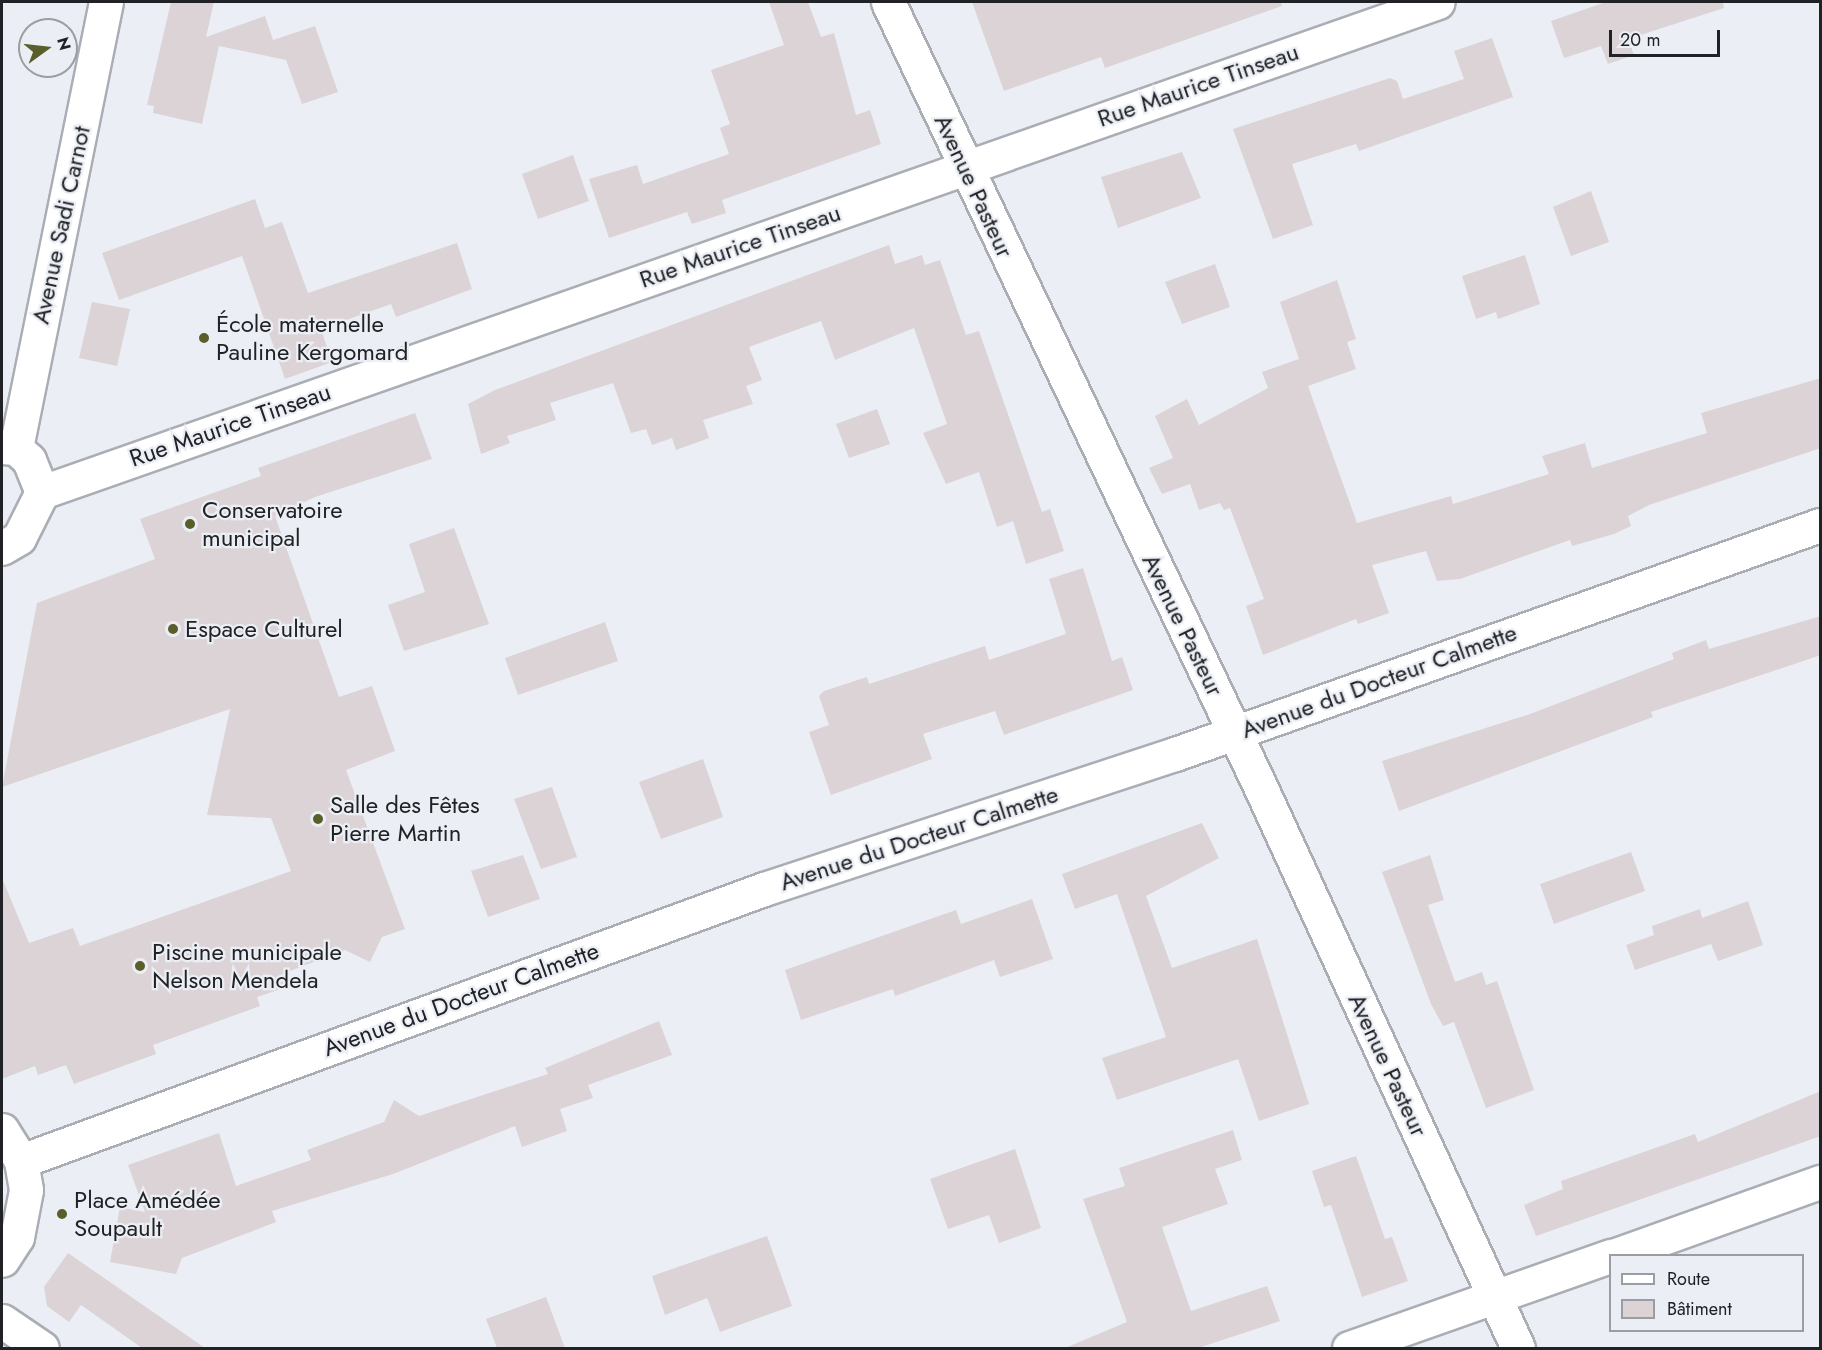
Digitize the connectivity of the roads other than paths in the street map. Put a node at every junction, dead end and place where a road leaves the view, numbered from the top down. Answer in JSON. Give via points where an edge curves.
{"nodes":[{"id":1,"x":106,"y":2,"type":"edge"},
{"id":2,"x":888,"y":2,"type":"edge"},
{"id":3,"x":1438,"y":2,"type":"edge"},
{"id":4,"x":964,"y":167,"type":"junction"},
{"id":5,"x":9,"y":447,"type":"edge"},
{"id":6,"x":42,"y":492,"type":"junction"},
{"id":7,"x":1821,"y":525,"type":"edge"},
{"id":8,"x":2,"y":549,"type":"edge"},
{"id":9,"x":1234,"y":733,"type":"junction"},
{"id":10,"x":2,"y":1130,"type":"edge"},
{"id":11,"x":21,"y":1161,"type":"junction"},
{"id":12,"x":1821,"y":1182,"type":"edge"},
{"id":13,"x":1618,"y":1254,"type":"edge"},
{"id":14,"x":1609,"y":1257,"type":"edge"},
{"id":15,"x":2,"y":1260,"type":"edge"},
{"id":16,"x":1494,"y":1297,"type":"junction"},
{"id":17,"x":2,"y":1321,"type":"edge"},
{"id":18,"x":42,"y":1348,"type":"edge"},
{"id":19,"x":1349,"y":1348,"type":"edge"},
{"id":20,"x":1518,"y":1348,"type":"edge"}],
"edges":[{"from":1,"to":5,"type":"street","name":"Avenue Sadi Carnot"},
{"from":2,"to":4,"type":"street","name":"Avenue Pasteur"},
{"from":3,"to":4,"type":"street","name":"Rue Maurice Tinseau"},
{"from":4,"to":6,"type":"street","name":"Rue Maurice Tinseau"},
{"from":4,"to":9,"type":"street","name":"Avenue Pasteur"},
{"from":5,"to":6,"type":"street","via":[[38,475]]},
{"from":6,"to":8,"type":"street","via":[[19,538]]},
{"from":7,"to":9,"type":"street","name":"Avenue du Docteur Calmette"},
{"from":9,"to":11,"type":"street","name":"Avenue du Docteur Calmette","via":[[764,889]]},
{"from":9,"to":16,"type":"street","name":"Avenue Pasteur"},
{"from":10,"to":11,"type":"street"},
{"from":11,"to":15,"type":"street","via":[[24,1213],[17,1237]]},
{"from":12,"to":13,"type":"street"},
{"from":14,"to":16,"type":"street"},
{"from":16,"to":19,"type":"street"},
{"from":16,"to":20,"type":"street","name":"Avenue Pasteur"},
{"from":17,"to":18,"type":"street"}]}
